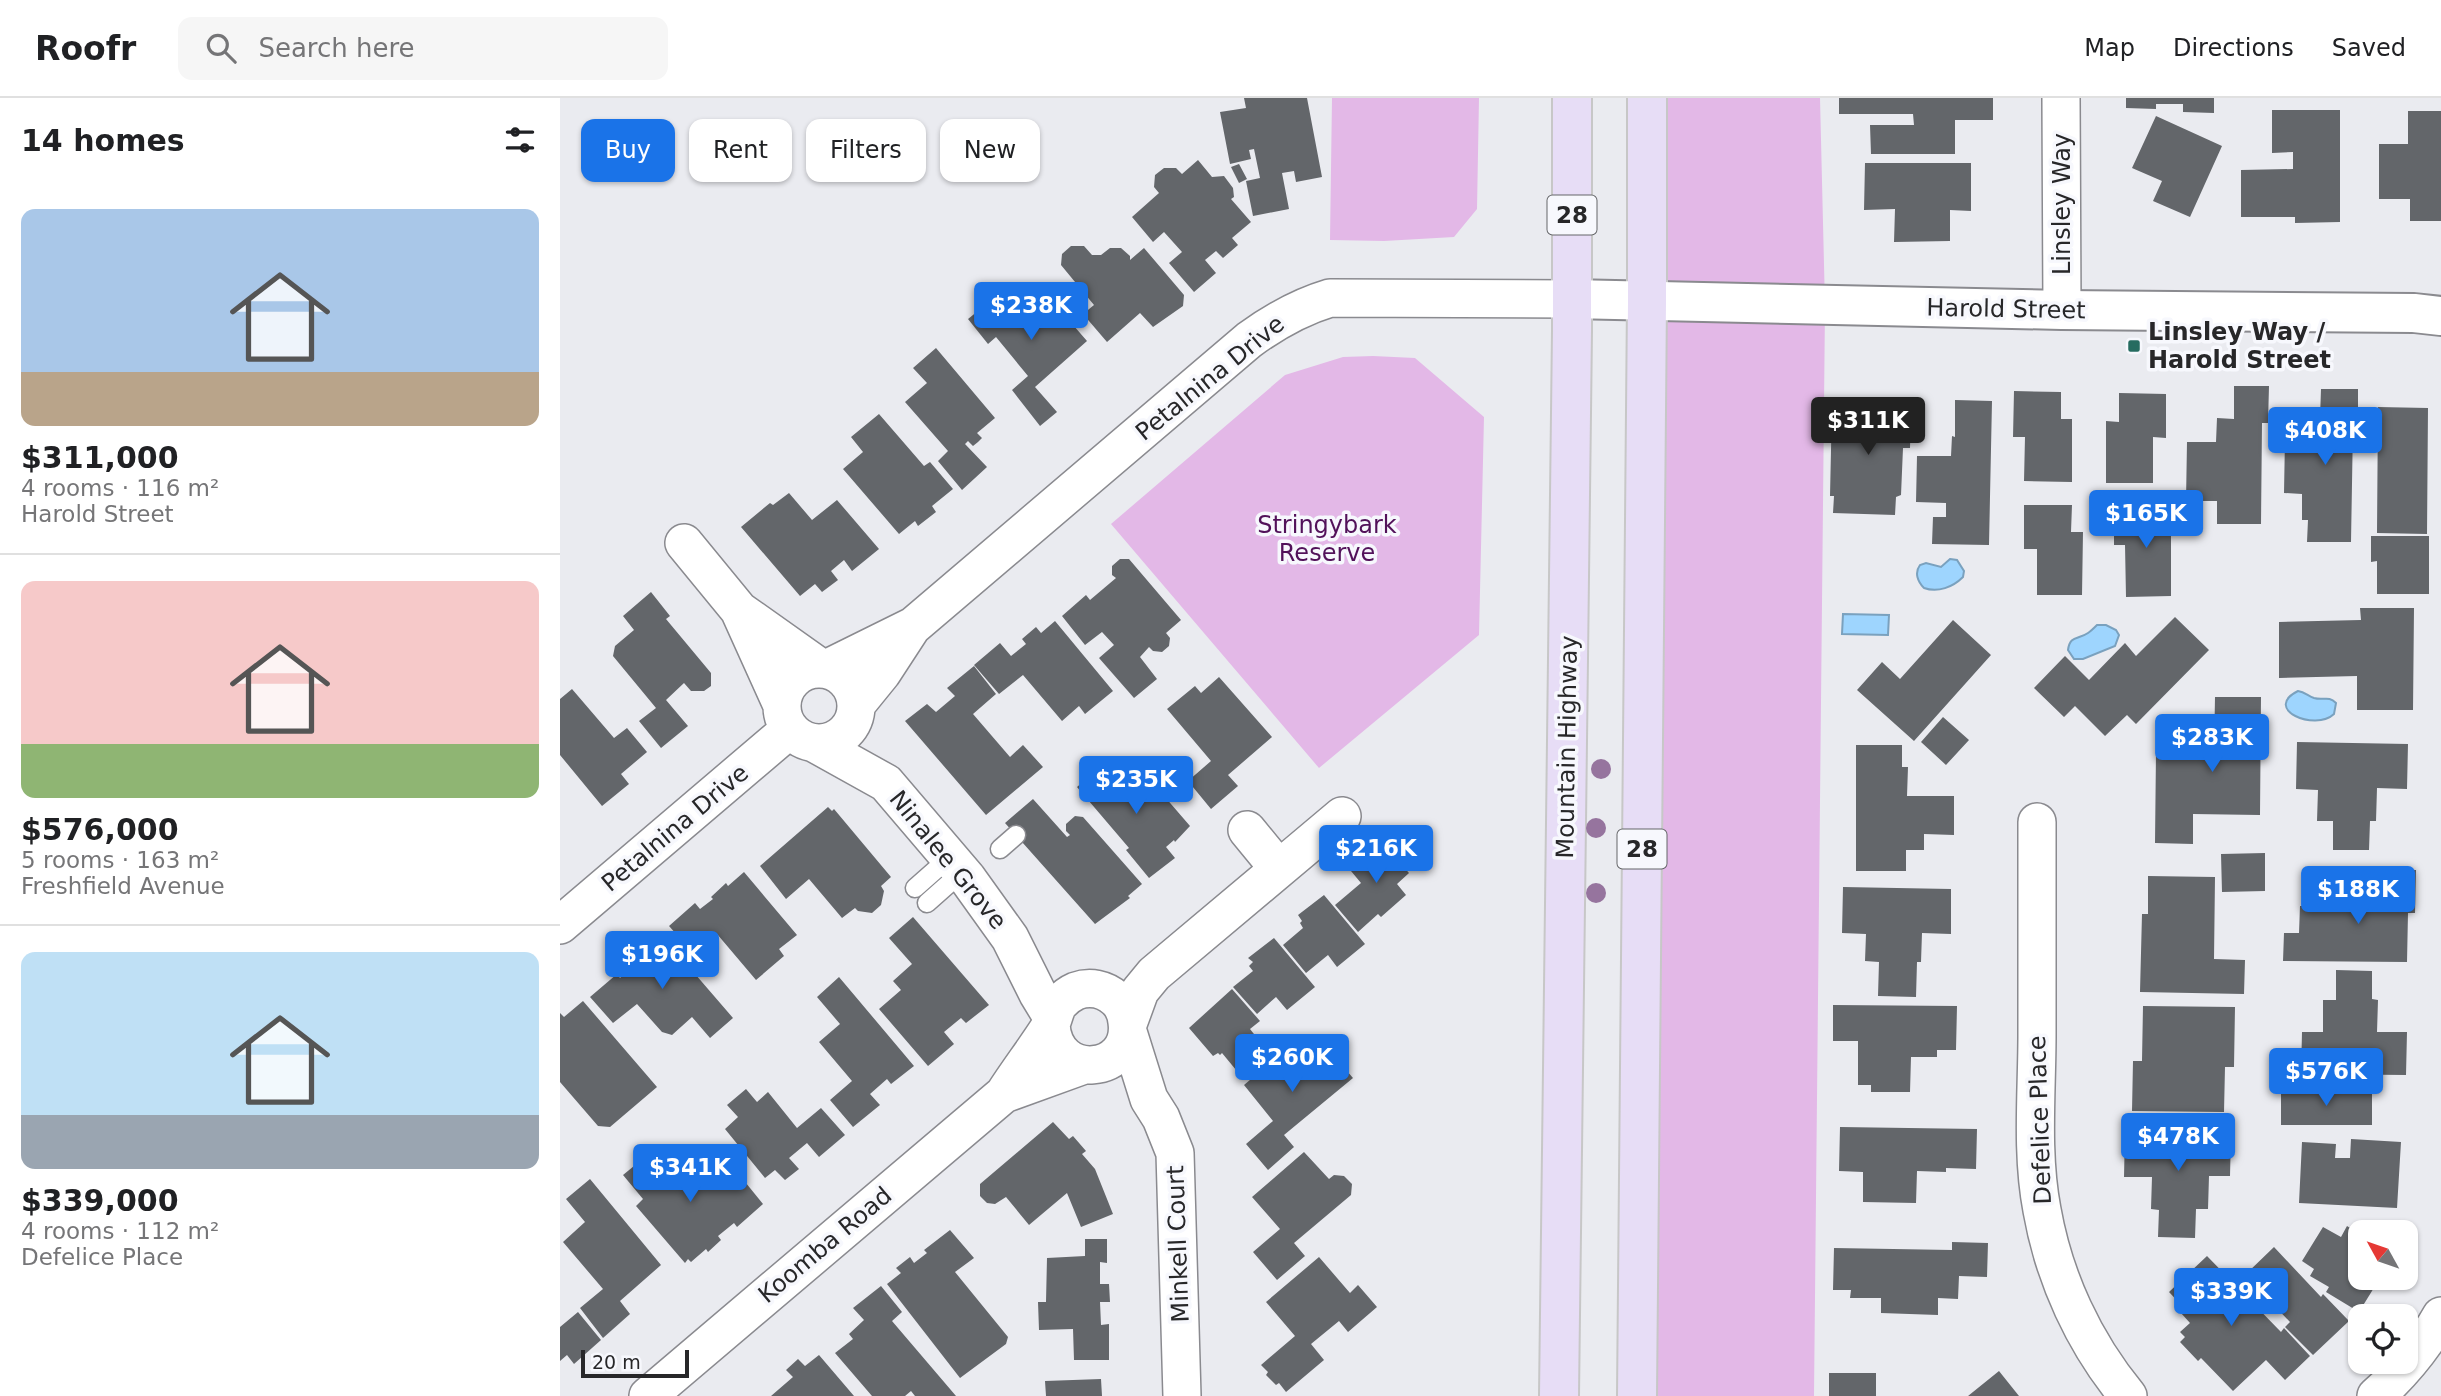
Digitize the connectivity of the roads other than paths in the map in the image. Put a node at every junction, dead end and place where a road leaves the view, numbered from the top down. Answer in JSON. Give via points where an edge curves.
{"nodes":[{"id":1,"x":1572,"y":98,"type":"edge"},
{"id":2,"x":1647,"y":98,"type":"edge"},
{"id":3,"x":2062,"y":98,"type":"edge"},
{"id":4,"x":1571,"y":299,"type":"junction"},
{"id":5,"x":1647,"y":302,"type":"junction"},
{"id":6,"x":2062,"y":310,"type":"junction"},
{"id":7,"x":2441,"y":316,"type":"edge"},
{"id":8,"x":684,"y":543,"type":"dead end"},
{"id":9,"x":739,"y":610,"type":"junction"},
{"id":10,"x":912,"y":627,"type":"junction"},
{"id":11,"x":823,"y":668,"type":"junction"},
{"id":12,"x":856,"y":709,"type":"junction"},
{"id":13,"x":795,"y":725,"type":"junction"},
{"id":14,"x":886,"y":783,"type":"junction"},
{"id":15,"x":1342,"y":816,"type":"dead end"},
{"id":16,"x":2037,"y":822,"type":"dead end"},
{"id":17,"x":1247,"y":830,"type":"dead end"},
{"id":18,"x":1016,"y":835,"type":"dead end"},
{"id":19,"x":1000,"y":849,"type":"dead end"},
{"id":20,"x":956,"y":865,"type":"junction"},
{"id":21,"x":1279,"y":869,"type":"junction"},
{"id":22,"x":915,"y":888,"type":"dead end"},
{"id":23,"x":927,"y":903,"type":"dead end"},
{"id":24,"x":560,"y":925,"type":"edge"},
{"id":25,"x":1010,"y":938,"type":"junction"},
{"id":26,"x":1154,"y":974,"type":"junction"},
{"id":27,"x":1099,"y":990,"type":"junction"},
{"id":28,"x":1052,"y":1021,"type":"junction"},
{"id":29,"x":1128,"y":1028,"type":"junction"},
{"id":30,"x":1087,"y":1066,"type":"junction"},
{"id":31,"x":1004,"y":1094,"type":"junction"},
{"id":32,"x":1149,"y":1099,"type":"junction"},
{"id":33,"x":2441,"y":1316,"type":"edge"},
{"id":34,"x":648,"y":1396,"type":"edge"},
{"id":35,"x":1182,"y":1396,"type":"edge"},
{"id":36,"x":1559,"y":1396,"type":"edge"},
{"id":37,"x":1637,"y":1396,"type":"edge"},
{"id":38,"x":2128,"y":1396,"type":"edge"},
{"id":39,"x":2376,"y":1396,"type":"edge"}],
"edges":[{"from":1,"to":4,"type":"main road","name":"Mountain Highway","number":"28"},
{"from":2,"to":5,"type":"main road","number":"28"},
{"from":3,"to":6,"type":"street","name":"Linsley Way"},
{"from":4,"to":5,"type":"street","name":"Harold Street"},
{"from":4,"to":10,"type":"street","name":"Petalnina Drive","via":[[1352,296],[1307,305],[1249,340]]},
{"from":4,"to":36,"type":"main road","name":"Mountain Highway","number":"28"},
{"from":5,"to":6,"type":"street","name":"Harold Street"},
{"from":5,"to":37,"type":"main road","number":"28"},
{"from":6,"to":7,"type":"street","name":"Harold Street"},
{"from":8,"to":9,"type":"street"},
{"from":9,"to":11,"type":"street"},
{"from":9,"to":13,"type":"street"},
{"from":10,"to":11,"type":"street","name":"Petalnina Drive"},
{"from":10,"to":12,"type":"street","name":"Petalnina Drive"},
{"from":11,"to":12,"type":"street","via":[[847,681]]},
{"from":11,"to":13,"type":"street","via":[[799,674],[784,691]]},
{"from":12,"to":13,"type":"street","via":[[852,724],[836,740]]},
{"from":12,"to":14,"type":"street","name":"Ninalee Grove"},
{"from":13,"to":14,"type":"street","name":"Ninalee Grove"},
{"from":13,"to":24,"type":"street","name":"Petalnina Drive"},
{"from":14,"to":20,"type":"street","name":"Ninalee Grove"},
{"from":15,"to":21,"type":"street"},
{"from":16,"to":38,"type":"street","name":"Defelice Place","via":[[2036,1116],[2041,1210],[2065,1292],[2091,1344]]},
{"from":17,"to":21,"type":"street"},
{"from":18,"to":19,"type":"lane"},
{"from":20,"to":22,"type":"lane"},
{"from":20,"to":23,"type":"lane"},
{"from":20,"to":25,"type":"street","name":"Ninalee Grove"},
{"from":21,"to":26,"type":"street"},
{"from":25,"to":27,"type":"street","name":"Ninalee Grove","via":[[1060,973]]},
{"from":25,"to":28,"type":"street","name":"Ninalee Grove"},
{"from":26,"to":27,"type":"street"},
{"from":26,"to":29,"type":"street","via":[[1140,991]]},
{"from":27,"to":28,"type":"street","via":[[1074,992],[1064,998]]},
{"from":27,"to":29,"type":"street","via":[[1120,1003]]},
{"from":28,"to":30,"type":"street","via":[[1052,1036],[1063,1056]]},
{"from":28,"to":31,"type":"street","name":"Koomba Road"},
{"from":29,"to":30,"type":"street","via":[[1120,1052],[1101,1064]]},
{"from":29,"to":32,"type":"street","name":"Minkell Court"},
{"from":30,"to":31,"type":"street","name":"Koomba Road"},
{"from":30,"to":32,"type":"street"},
{"from":31,"to":34,"type":"street","name":"Koomba Road"},
{"from":32,"to":35,"type":"street","name":"Minkell Court","via":[[1175,1153]]},
{"from":33,"to":39,"type":"street","via":[[2405,1367]]}]}
